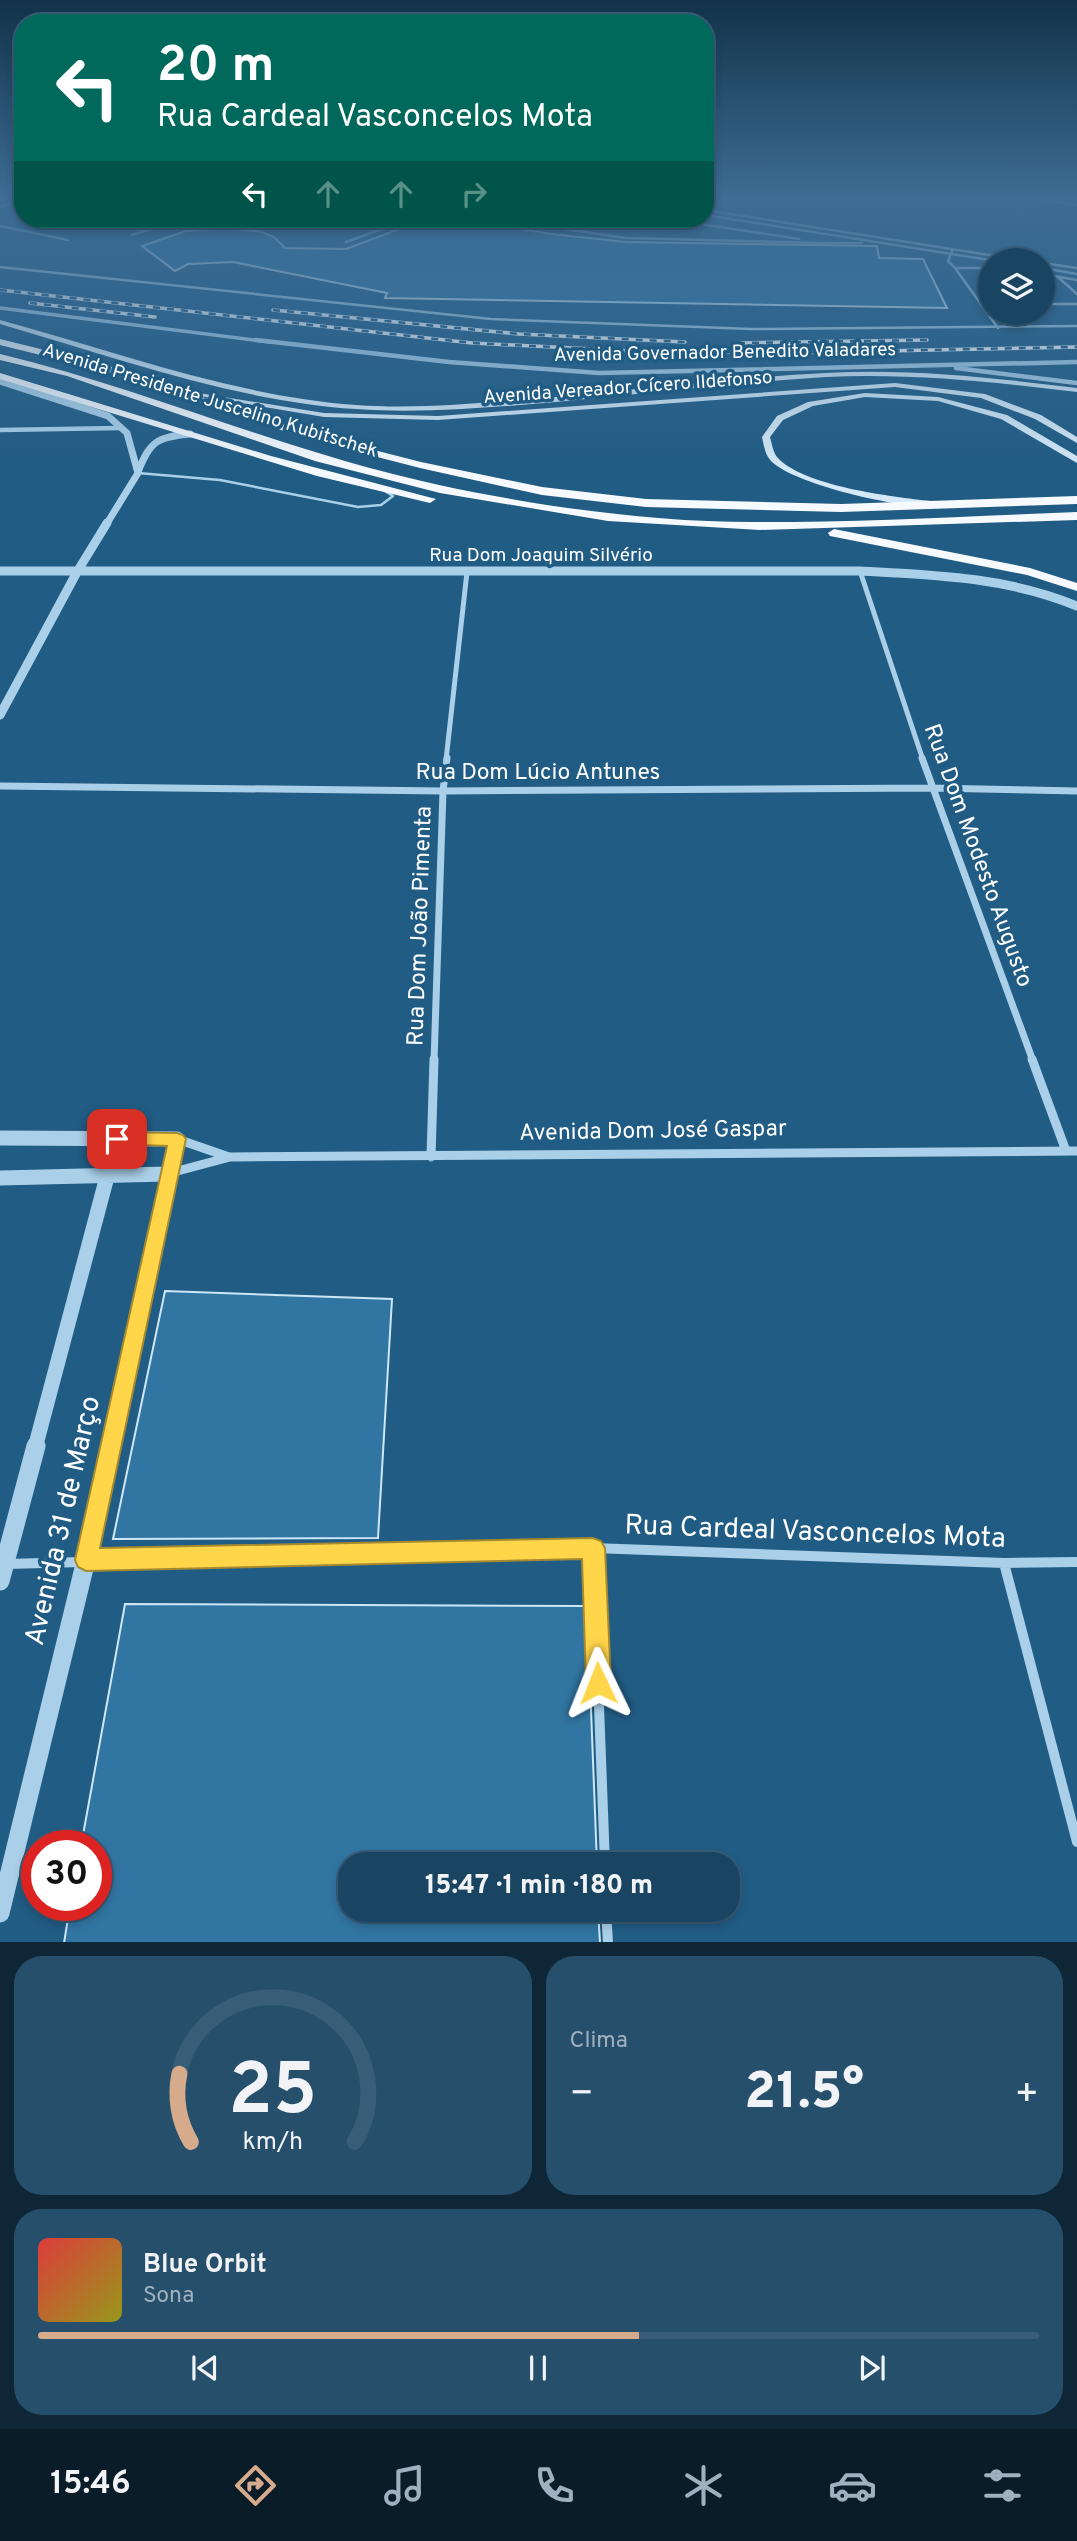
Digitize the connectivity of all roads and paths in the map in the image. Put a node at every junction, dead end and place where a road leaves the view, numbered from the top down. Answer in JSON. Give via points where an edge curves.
{"nodes":[{"id":1,"x":204,"y":289,"type":"edge"},
{"id":2,"x":1055,"y":304,"type":"edge"},
{"id":3,"x":1077,"y":304,"type":"edge"},
{"id":4,"x":0,"y":308,"type":"edge"},
{"id":5,"x":0,"y":322,"type":"edge"},
{"id":6,"x":996,"y":325,"type":"edge"},
{"id":7,"x":1077,"y":326,"type":"edge"},
{"id":8,"x":998,"y":328,"type":"junction"},
{"id":9,"x":0,"y":342,"type":"edge"},
{"id":10,"x":0,"y":357,"type":"edge"},
{"id":11,"x":1077,"y":362,"type":"edge"},
{"id":12,"x":912,"y":364,"type":"junction"},
{"id":13,"x":0,"y":365,"type":"edge"},
{"id":14,"x":70,"y":374,"type":"junction"},
{"id":15,"x":0,"y":376,"type":"edge"},
{"id":16,"x":0,"y":381,"type":"edge"},
{"id":17,"x":1077,"y":383,"type":"edge"},
{"id":18,"x":172,"y":390,"type":"junction"},
{"id":19,"x":1077,"y":390,"type":"edge"},
{"id":20,"x":149,"y":400,"type":"junction"},
{"id":21,"x":121,"y":428,"type":"junction"},
{"id":22,"x":0,"y":430,"type":"edge"},
{"id":23,"x":190,"y":434,"type":"junction"},
{"id":24,"x":1077,"y":441,"type":"edge"},
{"id":25,"x":255,"y":454,"type":"junction"},
{"id":26,"x":1073,"y":457,"type":"edge"},
{"id":27,"x":138,"y":473,"type":"junction"},
{"id":28,"x":383,"y":490,"type":"junction"},
{"id":29,"x":1077,"y":500,"type":"edge"},
{"id":30,"x":946,"y":506,"type":"junction"},
{"id":31,"x":1077,"y":516,"type":"edge"},
{"id":32,"x":608,"y":517,"type":"junction"},
{"id":33,"x":799,"y":526,"type":"junction"},
{"id":34,"x":0,"y":571,"type":"edge"},
{"id":35,"x":860,"y":571,"type":"junction"},
{"id":36,"x":77,"y":572,"type":"junction"},
{"id":37,"x":467,"y":572,"type":"junction"},
{"id":38,"x":1077,"y":587,"type":"edge"},
{"id":39,"x":1077,"y":606,"type":"edge"},
{"id":40,"x":0,"y":715,"type":"edge"},
{"id":41,"x":0,"y":786,"type":"edge"},
{"id":42,"x":932,"y":788,"type":"junction"},
{"id":43,"x":443,"y":791,"type":"junction"},
{"id":44,"x":1077,"y":791,"type":"edge"},
{"id":45,"x":0,"y":1138,"type":"edge"},
{"id":46,"x":117,"y":1139,"type":"junction"},
{"id":47,"x":177,"y":1139,"type":"junction"},
{"id":48,"x":1066,"y":1151,"type":"junction"},
{"id":49,"x":1077,"y":1151,"type":"edge"},
{"id":50,"x":229,"y":1157,"type":"junction"},
{"id":51,"x":432,"y":1157,"type":"junction"},
{"id":52,"x":168,"y":1174,"type":"junction"},
{"id":53,"x":106,"y":1176,"type":"junction"},
{"id":54,"x":0,"y":1178,"type":"edge"},
{"id":55,"x":593,"y":1548,"type":"junction"},
{"id":56,"x":86,"y":1560,"type":"junction"},
{"id":57,"x":1077,"y":1562,"type":"edge"},
{"id":58,"x":1004,"y":1563,"type":"junction"},
{"id":59,"x":2,"y":1572,"type":"edge"},
{"id":60,"x":1077,"y":1842,"type":"edge"},
{"id":61,"x":605,"y":1852,"type":"edge"},
{"id":62,"x":0,"y":1913,"type":"edge"},
{"id":63,"x":607,"y":1922,"type":"edge"},
{"id":64,"x":608,"y":1942,"type":"edge"}],
"edges":[{"from":1,"to":8,"type":"lane","via":[[491,319],[751,329]]},
{"from":2,"to":3,"type":"lane"},
{"from":4,"to":12,"type":"street","name":"Avenida Governador Benedito Valadares","via":[[435,360],[599,373]]},
{"from":5,"to":19,"type":"main road","name":"Avenida Presidente Juscelino Kubitschek","via":[[183,377],[281,399],[357,407],[506,403],[827,375],[921,374]]},
{"from":6,"to":8,"type":"lane"},
{"from":7,"to":8,"type":"lane"},
{"from":9,"to":18,"type":"highway","name":"Avenida Presidente Juscelino Kubitschek"},
{"from":10,"to":14,"type":"highway","name":"Avenida Presidente Juscelino Kubitschek"},
{"from":11,"to":12,"type":"street","name":"Avenida Governador Benedito Valadares"},
{"from":12,"to":17,"type":"street"},
{"from":13,"to":14,"type":"highway"},
{"from":14,"to":20,"type":"highway","name":"Avenida Presidente Juscelino Kubitschek"},
{"from":15,"to":23,"type":"highway"},
{"from":16,"to":21,"type":"street","name":"Avenida Presidente Juscelino Kubitschek","via":[[108,416]]},
{"from":18,"to":24,"type":"main road","name":"Avenida Vereador Cícero Ildefonso","via":[[324,415],[426,418],[895,385],[982,396],[1038,417]]},
{"from":18,"to":30,"type":"highway","name":"Avenida Presidente Juscelino Kubitschek","via":[[314,438],[542,491],[660,503]]},
{"from":20,"to":25,"type":"highway"},
{"from":20,"to":32,"type":"highway","name":"Avenida Presidente Juscelino Kubitschek","via":[[319,459],[440,489]]},
{"from":21,"to":22,"type":"street"},
{"from":21,"to":27,"type":"street","via":[[127,433]]},
{"from":23,"to":25,"type":"highway"},
{"from":23,"to":27,"type":"street","via":[[156,439],[147,446]]},
{"from":25,"to":28,"type":"highway"},
{"from":26,"to":30,"type":"main road","name":"Avenida Vereador Cícero Ildefonso","via":[[1004,417],[914,397],[865,395],[811,404],[780,418],[766,437],[773,458],[796,473],[881,498]]},
{"from":27,"to":28,"type":"lane","via":[[258,487],[358,507],[388,502],[393,496]]},
{"from":27,"to":36,"type":"street"},
{"from":28,"to":32,"type":"highway","via":[[508,513]]},
{"from":29,"to":30,"type":"highway","name":"Avenida Presidente Juscelino Kubitschek"},
{"from":31,"to":33,"type":"highway","name":"Avenida Presidente Juscelino Kubitschek"},
{"from":32,"to":33,"type":"highway","name":"Avenida Presidente Juscelino Kubitschek"},
{"from":33,"to":38,"type":"highway","via":[[1030,572]]},
{"from":34,"to":36,"type":"street","name":"Rua Dom Joaquim Silvério"},
{"from":35,"to":37,"type":"street","name":"Rua Dom Joaquim Silvério"},
{"from":35,"to":39,"type":"street","name":"Rua Dom Joaquim Silvério","via":[[1012,583]]},
{"from":35,"to":42,"type":"street","name":"Rua Dom Modesto Augusto"},
{"from":36,"to":37,"type":"street","name":"Rua Dom Joaquim Silvério"},
{"from":36,"to":40,"type":"street"},
{"from":37,"to":43,"type":"street","name":"Rua Dom João Pimenta"},
{"from":41,"to":43,"type":"street","name":"Rua Dom Lúcio Antunes"},
{"from":42,"to":43,"type":"street","name":"Rua Dom Lúcio Antunes"},
{"from":42,"to":44,"type":"street","name":"Rua Dom Lúcio Antunes"},
{"from":42,"to":48,"type":"street","name":"Rua Dom Modesto Augusto"},
{"from":43,"to":51,"type":"street","name":"Rua Dom João Pimenta"},
{"from":45,"to":46,"type":"street","name":"Avenida Dom José Gaspar"},
{"from":46,"to":47,"type":"street","name":"Avenida Dom José Gaspar"},
{"from":46,"to":53,"type":"street","name":"Avenida 31 de Março"},
{"from":47,"to":50,"type":"street","name":"Avenida Dom José Gaspar"},
{"from":47,"to":52,"type":"street","name":"Avenida 31 de Março"},
{"from":48,"to":49,"type":"street","name":"Avenida Dom José Gaspar"},
{"from":48,"to":51,"type":"street","name":"Avenida Dom José Gaspar"},
{"from":50,"to":51,"type":"street","name":"Avenida Dom José Gaspar"},
{"from":50,"to":52,"type":"street","name":"Avenida Dom José Gaspar"},
{"from":52,"to":53,"type":"street","name":"Avenida Dom José Gaspar"},
{"from":52,"to":56,"type":"street","name":"Avenida 31 de Março"},
{"from":53,"to":54,"type":"street","name":"Avenida Dom José Gaspar"},
{"from":53,"to":59,"type":"street","name":"Avenida 31 de Março"},
{"from":55,"to":56,"type":"street","name":"Rua Cardeal Vasconcelos Mota"},
{"from":55,"to":58,"type":"street","name":"Rua Cardeal Vasconcelos Mota"},
{"from":55,"to":61,"type":"street"},
{"from":56,"to":59,"type":"street","name":"Rua Cardeal Vasconcelos Mota"},
{"from":56,"to":62,"type":"street","name":"Avenida 31 de Março"},
{"from":57,"to":58,"type":"street","name":"Rua Cardeal Vasconcelos Mota"},
{"from":58,"to":60,"type":"street"},
{"from":63,"to":64,"type":"street"}]}
